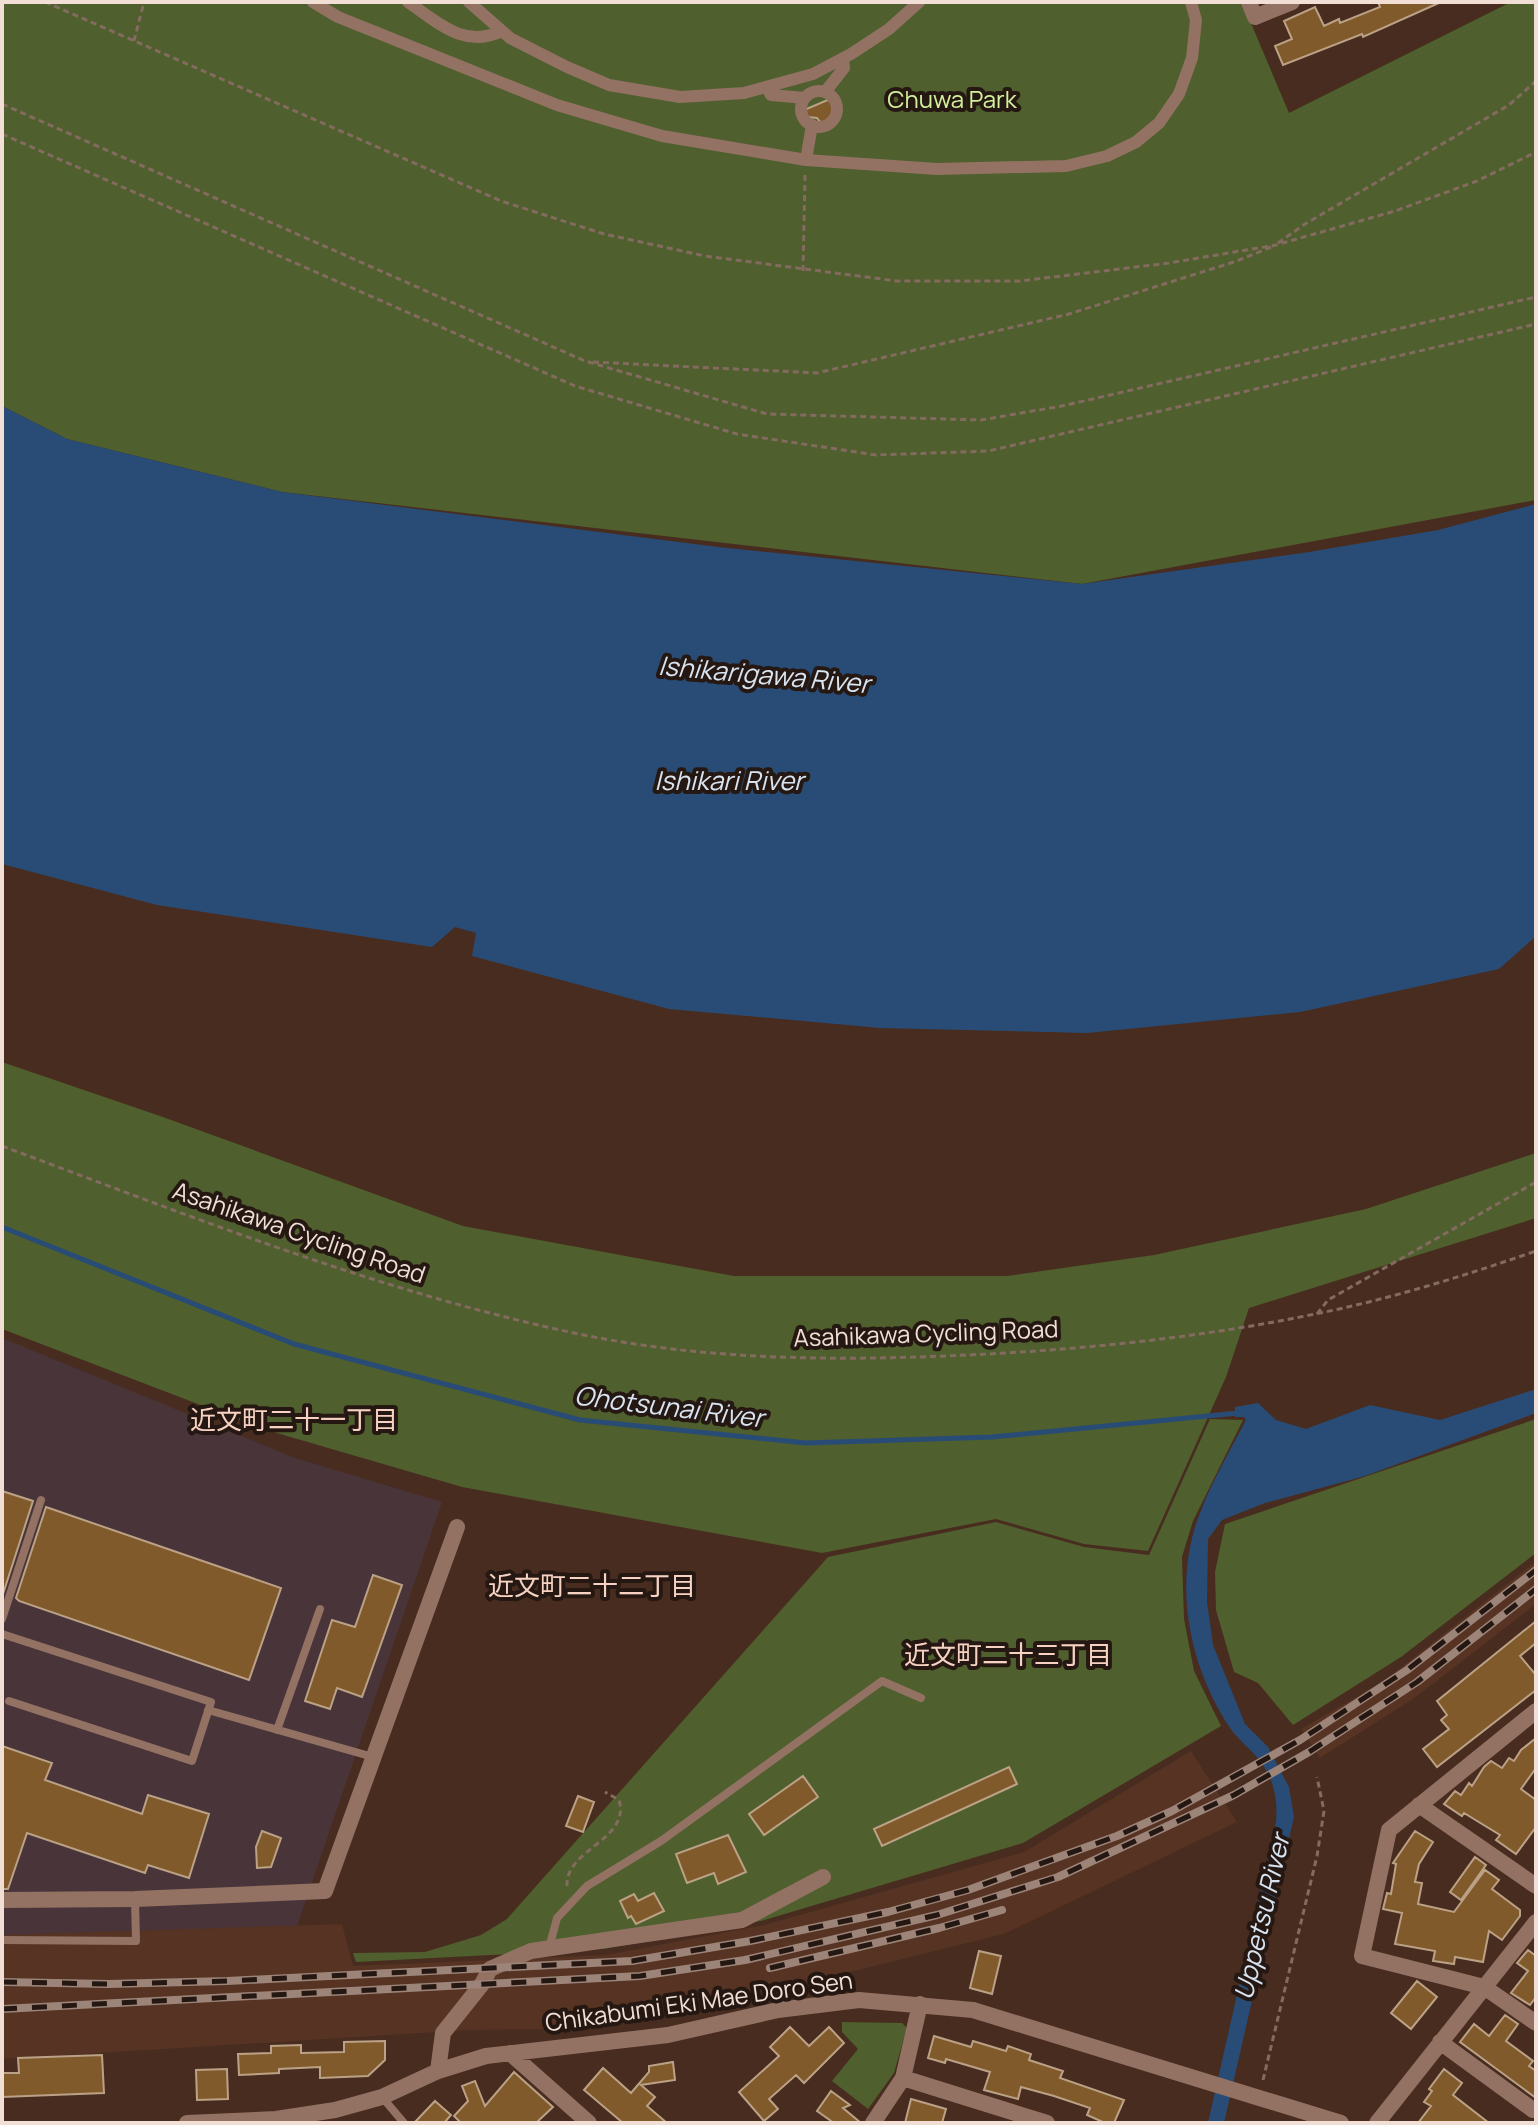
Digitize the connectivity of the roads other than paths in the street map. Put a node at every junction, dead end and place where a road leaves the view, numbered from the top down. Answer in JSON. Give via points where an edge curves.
{"nodes":[{"id":1,"x":313,"y":2,"type":"edge"},
{"id":2,"x":408,"y":2,"type":"edge"},
{"id":3,"x":469,"y":2,"type":"edge"},
{"id":4,"x":919,"y":2,"type":"edge"},
{"id":5,"x":1191,"y":2,"type":"edge"},
{"id":6,"x":1249,"y":2,"type":"edge"},
{"id":7,"x":1292,"y":2,"type":"edge"},
{"id":8,"x":502,"y":31,"type":"junction"},
{"id":9,"x":843,"y":58,"type":"junction"},
{"id":10,"x":767,"y":87,"type":"junction"},
{"id":11,"x":825,"y":92,"type":"junction"},
{"id":12,"x":805,"y":98,"type":"junction"},
{"id":13,"x":812,"y":125,"type":"junction"},
{"id":14,"x":806,"y":160,"type":"junction"},
{"id":15,"x":41,"y":1500,"type":"dead end"},
{"id":16,"x":457,"y":1527,"type":"dead end"},
{"id":17,"x":320,"y":1609,"type":"dead end"},
{"id":18,"x":2,"y":1619,"type":"edge"},
{"id":19,"x":2,"y":1634,"type":"edge"},
{"id":20,"x":921,"y":1698,"type":"dead end"},
{"id":21,"x":9,"y":1701,"type":"dead end"},
{"id":22,"x":208,"y":1710,"type":"junction"},
{"id":23,"x":1536,"y":1711,"type":"edge"},
{"id":24,"x":277,"y":1730,"type":"junction"},
{"id":25,"x":374,"y":1758,"type":"junction"},
{"id":26,"x":1419,"y":1805,"type":"junction"},
{"id":27,"x":823,"y":1877,"type":"dead end"},
{"id":28,"x":1536,"y":1886,"type":"edge"},
{"id":29,"x":135,"y":1899,"type":"junction"},
{"id":30,"x":2,"y":1900,"type":"edge"},
{"id":31,"x":1536,"y":1922,"type":"edge"},
{"id":32,"x":2,"y":1940,"type":"edge"},
{"id":33,"x":549,"y":1949,"type":"junction"},
{"id":34,"x":1484,"y":1987,"type":"junction"},
{"id":35,"x":920,"y":2004,"type":"junction"},
{"id":36,"x":1536,"y":2023,"type":"edge"},
{"id":37,"x":1440,"y":2042,"type":"junction"},
{"id":38,"x":510,"y":2053,"type":"junction"},
{"id":39,"x":438,"y":2071,"type":"junction"},
{"id":40,"x":903,"y":2078,"type":"junction"},
{"id":41,"x":382,"y":2097,"type":"junction"},
{"id":42,"x":1536,"y":2109,"type":"edge"},
{"id":43,"x":338,"y":2117,"type":"edge"},
{"id":44,"x":276,"y":2121,"type":"edge"},
{"id":45,"x":187,"y":2123,"type":"edge"},
{"id":46,"x":404,"y":2123,"type":"edge"},
{"id":47,"x":589,"y":2123,"type":"edge"},
{"id":48,"x":873,"y":2123,"type":"edge"},
{"id":49,"x":1047,"y":2123,"type":"edge"},
{"id":50,"x":1341,"y":2123,"type":"edge"},
{"id":51,"x":1377,"y":2123,"type":"edge"}],
"edges":[{"from":1,"to":14,"type":"street","via":[[338,17],[557,105],[662,136]]},
{"from":2,"to":8,"type":"street","via":[[465,38]]},
{"from":3,"to":8,"type":"street"},
{"from":4,"to":9,"type":"street"},
{"from":5,"to":14,"type":"street","via":[[1196,20],[1192,58],[1179,94],[1159,123],[1107,156],[1066,166],[937,169]]},
{"from":6,"to":7,"type":"street","via":[[1255,17]]},
{"from":8,"to":10,"type":"street","via":[[609,85],[680,97]]},
{"from":9,"to":10,"type":"street","via":[[813,74]]},
{"from":9,"to":11,"type":"street","via":[[844,68]]},
{"from":10,"to":12,"type":"street","via":[[771,95]]},
{"from":11,"to":12,"type":"street"},
{"from":11,"to":13,"type":"street","via":[[836,102],[836,116],[826,125]]},
{"from":12,"to":13,"type":"street","via":[[801,109]]},
{"from":13,"to":14,"type":"street"},
{"from":15,"to":18,"type":"lane"},
{"from":16,"to":25,"type":"street"},
{"from":17,"to":24,"type":"lane"},
{"from":19,"to":22,"type":"lane","via":[[211,1702]]},
{"from":20,"to":33,"type":"lane","via":[[882,1681],[661,1841],[587,1886],[557,1918]]},
{"from":21,"to":22,"type":"lane","via":[[192,1761]]},
{"from":22,"to":24,"type":"lane"},
{"from":23,"to":26,"type":"street"},
{"from":24,"to":25,"type":"lane"},
{"from":25,"to":29,"type":"street","via":[[325,1891]]},
{"from":26,"to":28,"type":"street"},
{"from":26,"to":34,"type":"street","via":[[1389,1830],[1362,1956]]},
{"from":27,"to":33,"type":"street","via":[[742,1920]]},
{"from":29,"to":30,"type":"street"},
{"from":29,"to":32,"type":"lane","via":[[136,1941]]},
{"from":31,"to":34,"type":"street"},
{"from":33,"to":39,"type":"street","via":[[490,1969],[443,2033]]},
{"from":34,"to":36,"type":"street"},
{"from":34,"to":37,"type":"street"},
{"from":35,"to":38,"type":"street","name":"Chikabumi Eki Mae Doro Sen","via":[[859,2000],[778,2010],[668,2035]]},
{"from":35,"to":40,"type":"street"},
{"from":35,"to":50,"type":"street","name":"Chikabumi Eki Mae Doro Sen","via":[[973,2010]]},
{"from":37,"to":42,"type":"street"},
{"from":37,"to":51,"type":"street"},
{"from":38,"to":39,"type":"street","name":"Chikabumi Eki Mae Doro Sen"},
{"from":38,"to":47,"type":"street"},
{"from":39,"to":41,"type":"street","name":"Chikabumi Eki Mae Doro Sen"},
{"from":40,"to":48,"type":"street"},
{"from":40,"to":49,"type":"street"},
{"from":41,"to":43,"type":"street","name":"Chikabumi Eki Mae Doro Sen"},
{"from":41,"to":46,"type":"lane"},
{"from":43,"to":44,"type":"street","name":"Chikabumi Eki Mae Doro Sen"},
{"from":44,"to":45,"type":"street","name":"Chikabumi Eki Mae Doro Sen"}]}
